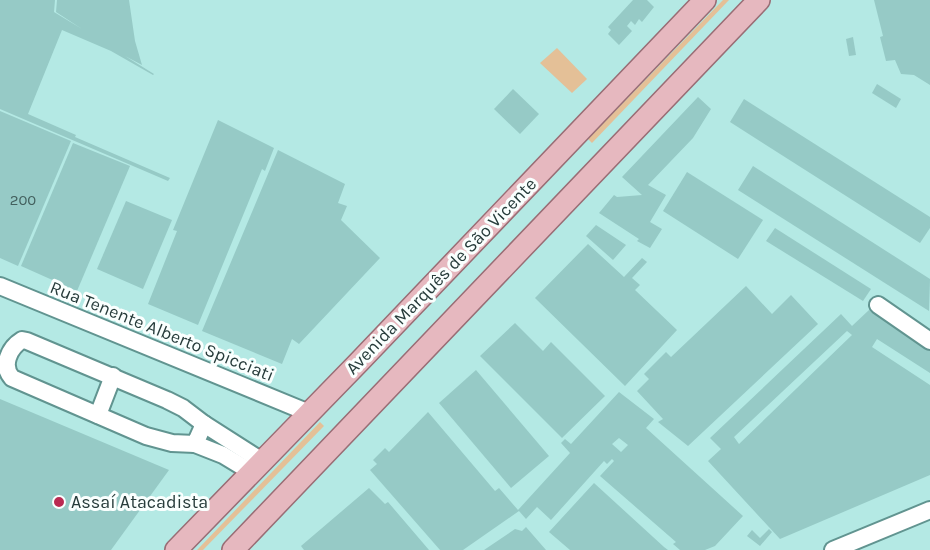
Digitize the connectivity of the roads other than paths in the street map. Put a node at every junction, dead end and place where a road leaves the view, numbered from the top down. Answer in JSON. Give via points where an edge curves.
{"nodes":[{"id":1,"x":705,"y":0,"type":"edge"},
{"id":2,"x":759,"y":0,"type":"edge"},
{"id":3,"x":0,"y":286,"type":"edge"},
{"id":4,"x":878,"y":305,"type":"dead end"},
{"id":5,"x":930,"y":341,"type":"edge"},
{"id":6,"x":6,"y":349,"type":"edge"},
{"id":7,"x":3,"y":365,"type":"edge"},
{"id":8,"x":113,"y":376,"type":"junction"},
{"id":9,"x":309,"y":413,"type":"junction"},
{"id":10,"x":98,"y":415,"type":"junction"},
{"id":11,"x":204,"y":424,"type":"junction"},
{"id":12,"x":195,"y":444,"type":"junction"},
{"id":13,"x":256,"y":467,"type":"junction"},
{"id":14,"x":930,"y":510,"type":"edge"},
{"id":15,"x":176,"y":550,"type":"edge"},
{"id":16,"x":233,"y":550,"type":"edge"},
{"id":17,"x":833,"y":550,"type":"edge"}],
"edges":[{"from":1,"to":9,"type":"main road","name":"Avenida Marquês de São Vicente"},
{"from":2,"to":16,"type":"main road"},
{"from":3,"to":9,"type":"street","name":"Rua Tenente Alberto Spicciati"},
{"from":4,"to":5,"type":"street"},
{"from":6,"to":7,"type":"street"},
{"from":6,"to":8,"type":"street","via":[[21,340],[27,341]]},
{"from":7,"to":10,"type":"street","via":[[12,378]]},
{"from":8,"to":10,"type":"street"},
{"from":8,"to":11,"type":"street","via":[[183,408]]},
{"from":9,"to":13,"type":"main road","name":"Avenida Marquês de São Vicente"},
{"from":10,"to":12,"type":"street","via":[[159,441]]},
{"from":11,"to":12,"type":"street"},
{"from":11,"to":13,"type":"street"},
{"from":12,"to":13,"type":"street"},
{"from":13,"to":15,"type":"main road","name":"Avenida Marquês de São Vicente"},
{"from":14,"to":17,"type":"street"}]}
